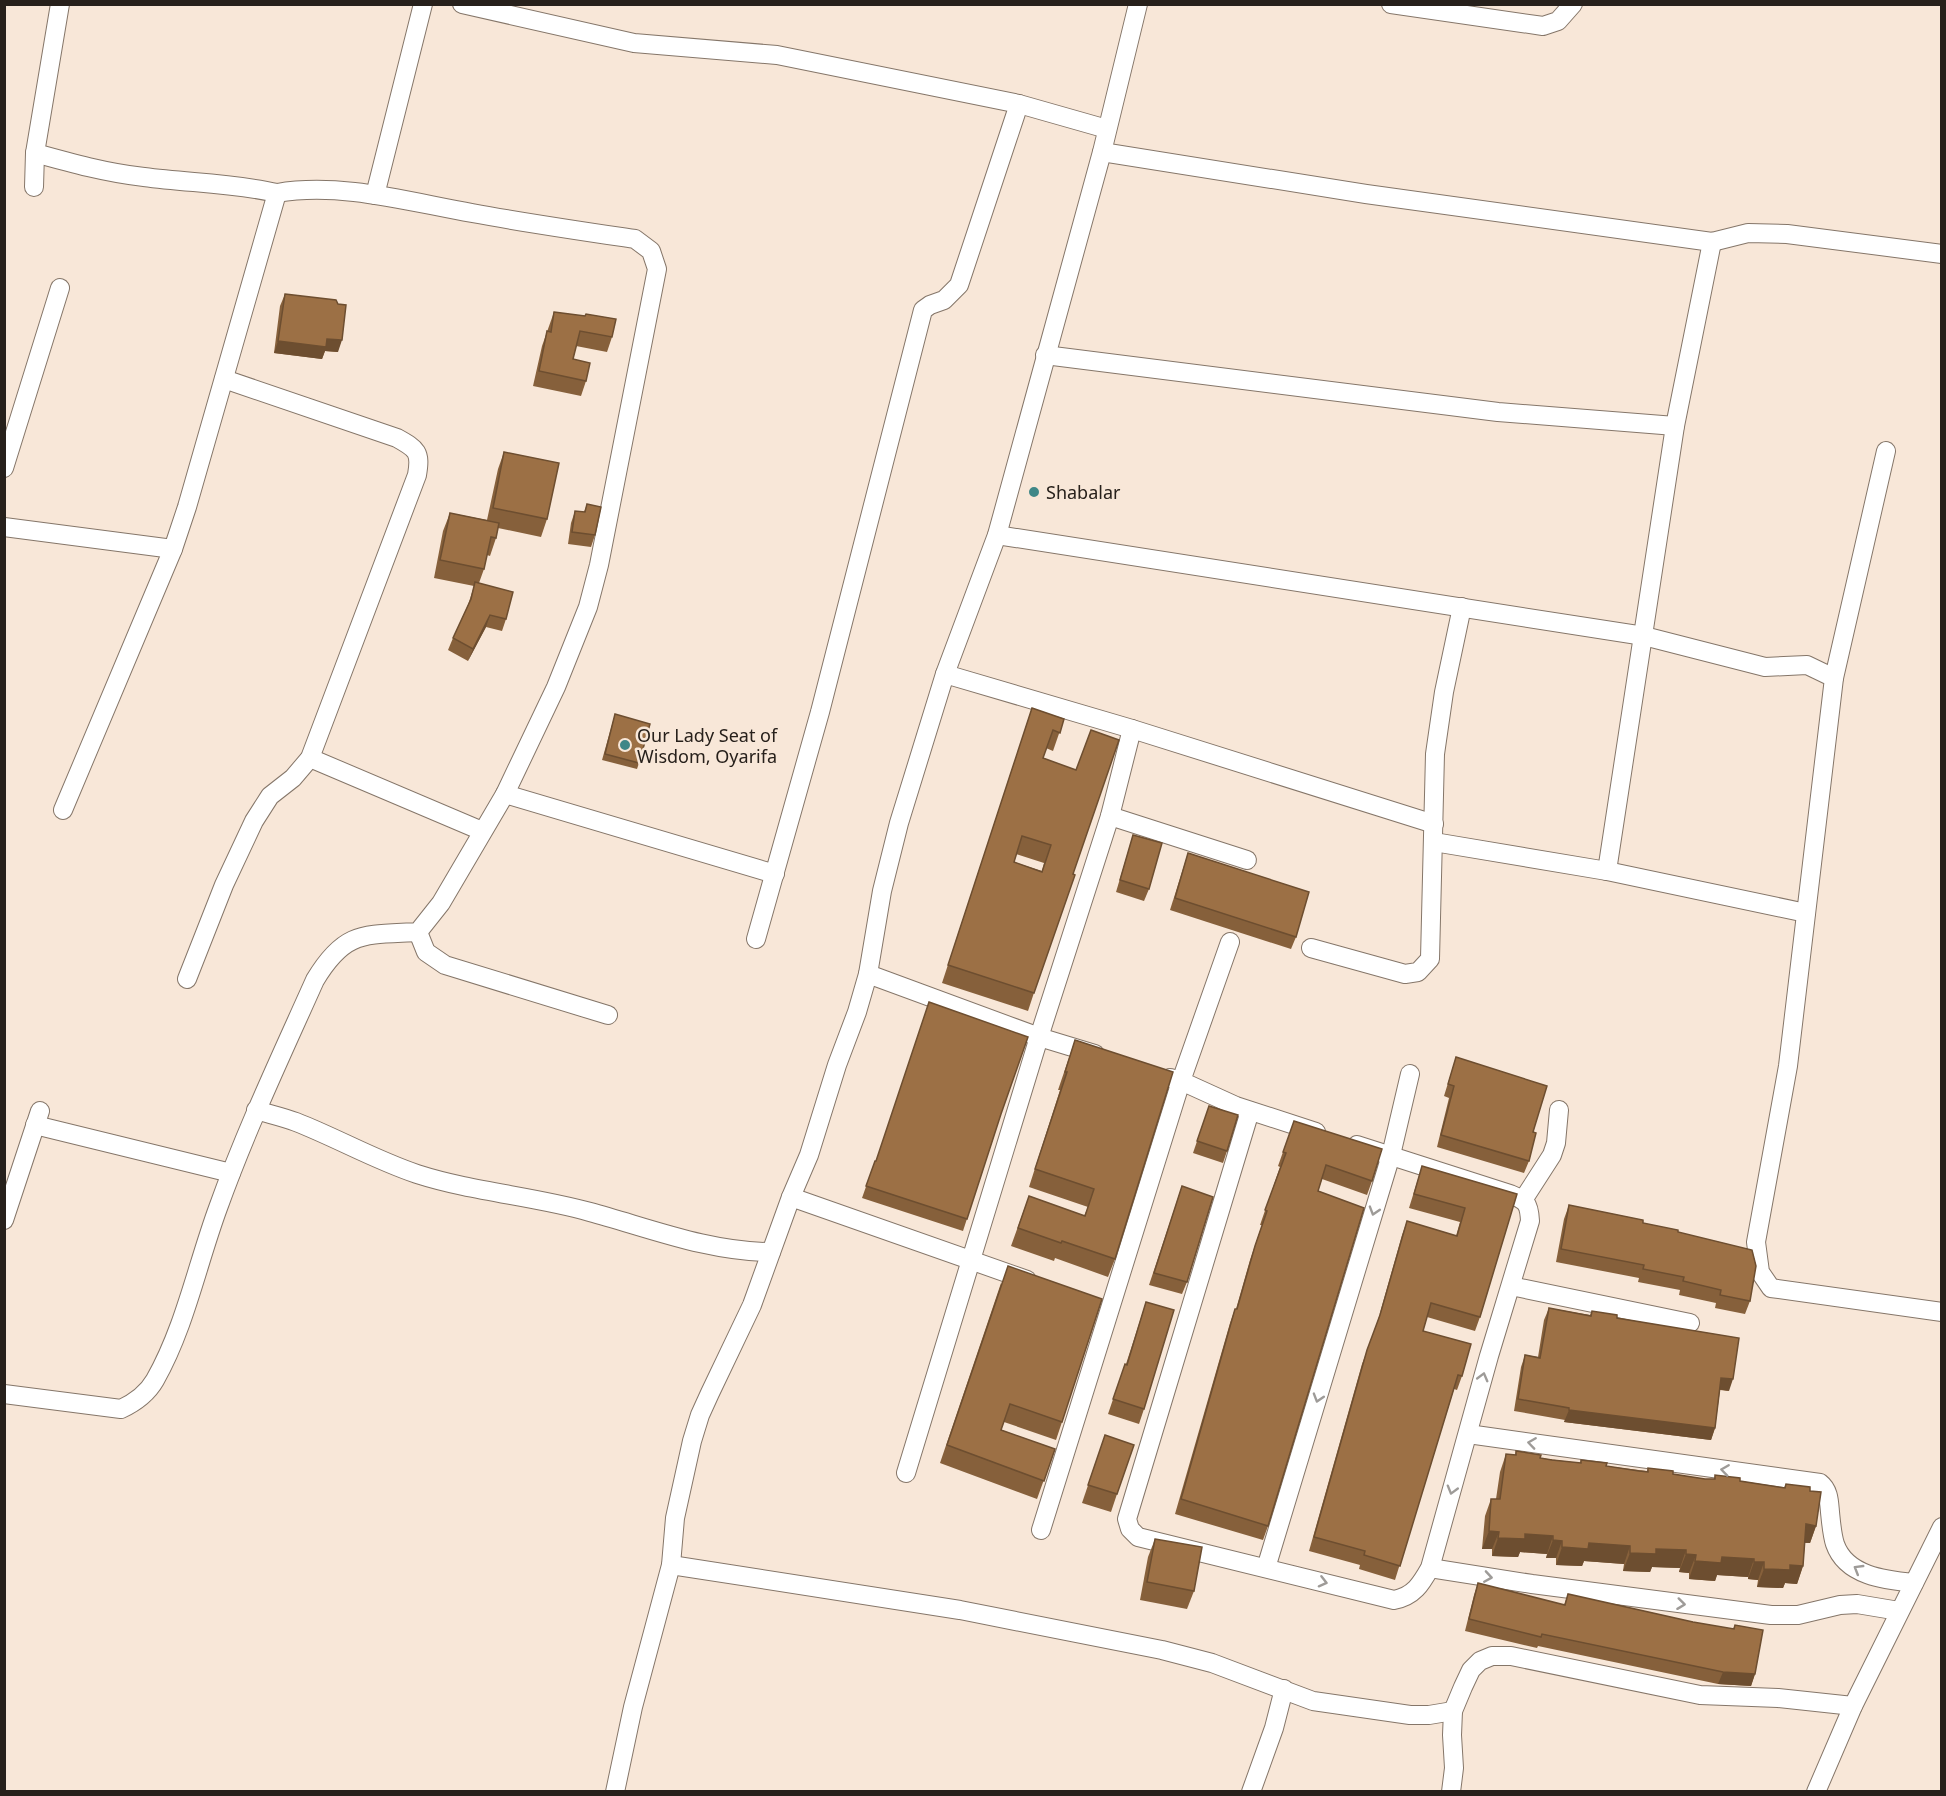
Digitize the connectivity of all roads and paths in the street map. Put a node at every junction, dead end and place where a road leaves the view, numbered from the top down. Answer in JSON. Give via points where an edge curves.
{"nodes":[{"id":1,"x":60,"y":4,"type":"edge"},
{"id":2,"x":423,"y":4,"type":"edge"},
{"id":3,"x":462,"y":4,"type":"edge"},
{"id":4,"x":1138,"y":4,"type":"edge"},
{"id":5,"x":1391,"y":4,"type":"edge"},
{"id":6,"x":1573,"y":4,"type":"edge"},
{"id":7,"x":1019,"y":104,"type":"junction"},
{"id":8,"x":1107,"y":129,"type":"junction"},
{"id":9,"x":1102,"y":152,"type":"junction"},
{"id":10,"x":35,"y":153,"type":"junction"},
{"id":11,"x":34,"y":187,"type":"dead end"},
{"id":12,"x":277,"y":193,"type":"junction"},
{"id":13,"x":375,"y":195,"type":"junction"},
{"id":14,"x":1712,"y":242,"type":"junction"},
{"id":15,"x":1941,"y":254,"type":"edge"},
{"id":16,"x":60,"y":288,"type":"dead end"},
{"id":17,"x":1045,"y":355,"type":"junction"},
{"id":18,"x":224,"y":379,"type":"junction"},
{"id":19,"x":1675,"y":426,"type":"junction"},
{"id":20,"x":1887,"y":451,"type":"dead end"},
{"id":21,"x":4,"y":468,"type":"edge"},
{"id":22,"x":4,"y":527,"type":"edge"},
{"id":23,"x":997,"y":536,"type":"junction"},
{"id":24,"x":172,"y":549,"type":"junction"},
{"id":25,"x":1462,"y":607,"type":"junction"},
{"id":26,"x":1644,"y":636,"type":"junction"},
{"id":27,"x":945,"y":674,"type":"junction"},
{"id":28,"x":1834,"y":678,"type":"junction"},
{"id":29,"x":1132,"y":729,"type":"junction"},
{"id":30,"x":310,"y":758,"type":"junction"},
{"id":31,"x":505,"y":794,"type":"junction"},
{"id":32,"x":63,"y":810,"type":"dead end"},
{"id":33,"x":1110,"y":816,"type":"junction"},
{"id":34,"x":482,"y":831,"type":"junction"},
{"id":35,"x":1434,"y":833,"type":"junction"},
{"id":36,"x":1247,"y":861,"type":"dead end"},
{"id":37,"x":1607,"y":871,"type":"junction"},
{"id":38,"x":776,"y":874,"type":"junction"},
{"id":39,"x":1806,"y":913,"type":"junction"},
{"id":40,"x":418,"y":932,"type":"junction"},
{"id":41,"x":756,"y":939,"type":"dead end"},
{"id":42,"x":1230,"y":942,"type":"dead end"},
{"id":43,"x":1311,"y":948,"type":"dead end"},
{"id":44,"x":868,"y":974,"type":"junction"},
{"id":45,"x":187,"y":979,"type":"dead end"},
{"id":46,"x":608,"y":1016,"type":"dead end"},
{"id":47,"x":1039,"y":1037,"type":"junction"},
{"id":48,"x":1116,"y":1061,"type":"edge"},
{"id":49,"x":1149,"y":1071,"type":"edge"},
{"id":50,"x":1410,"y":1074,"type":"dead end"},
{"id":51,"x":1181,"y":1081,"type":"junction"},
{"id":52,"x":256,"y":1110,"type":"junction"},
{"id":53,"x":1559,"y":1110,"type":"dead end"},
{"id":54,"x":1250,"y":1111,"type":"junction"},
{"id":55,"x":1391,"y":1155,"type":"junction"},
{"id":56,"x":231,"y":1173,"type":"junction"},
{"id":57,"x":791,"y":1197,"type":"junction"},
{"id":58,"x":1523,"y":1200,"type":"junction"},
{"id":59,"x":4,"y":1220,"type":"edge"},
{"id":60,"x":771,"y":1252,"type":"junction"},
{"id":61,"x":971,"y":1260,"type":"junction"},
{"id":62,"x":1511,"y":1286,"type":"junction"},
{"id":63,"x":1046,"y":1287,"type":"edge"},
{"id":64,"x":1089,"y":1302,"type":"edge"},
{"id":65,"x":1110,"y":1310,"type":"junction"},
{"id":66,"x":1941,"y":1312,"type":"edge"},
{"id":67,"x":1690,"y":1323,"type":"dead end"},
{"id":68,"x":4,"y":1394,"type":"edge"},
{"id":69,"x":1468,"y":1434,"type":"junction"},
{"id":70,"x":906,"y":1473,"type":"dead end"},
{"id":71,"x":1941,"y":1527,"type":"edge"},
{"id":72,"x":1041,"y":1530,"type":"dead end"},
{"id":73,"x":671,"y":1565,"type":"junction"},
{"id":74,"x":1266,"y":1568,"type":"junction"},
{"id":75,"x":1430,"y":1568,"type":"junction"},
{"id":76,"x":1914,"y":1583,"type":"junction"},
{"id":77,"x":1899,"y":1611,"type":"junction"},
{"id":78,"x":1284,"y":1689,"type":"junction"},
{"id":79,"x":1853,"y":1706,"type":"junction"},
{"id":80,"x":1453,"y":1711,"type":"junction"},
{"id":81,"x":615,"y":1791,"type":"edge"},
{"id":82,"x":1251,"y":1791,"type":"edge"},
{"id":83,"x":1451,"y":1791,"type":"edge"},
{"id":84,"x":1816,"y":1791,"type":"edge"}],
"edges":[{"from":1,"to":10,"type":"street"},
{"from":2,"to":13,"type":"street"},
{"from":3,"to":7,"type":"street","via":[[634,43],[777,55]]},
{"from":4,"to":8,"type":"street"},
{"from":5,"to":6,"type":"street","via":[[1543,26],[1558,21]]},
{"from":7,"to":8,"type":"street"},
{"from":7,"to":38,"type":"street","via":[[959,285],[944,300],[923,310]]},
{"from":8,"to":9,"type":"street"},
{"from":9,"to":14,"type":"street","via":[[1366,194]]},
{"from":9,"to":17,"type":"street"},
{"from":10,"to":11,"type":"street"},
{"from":10,"to":12,"type":"street","via":[[102,171]]},
{"from":12,"to":13,"type":"street","via":[[302,189]]},
{"from":12,"to":18,"type":"street"},
{"from":13,"to":31,"type":"street","via":[[635,239],[651,251],[657,269],[588,607],[556,687]]},
{"from":14,"to":15,"type":"street","via":[[1748,233],[1787,234]]},
{"from":14,"to":19,"type":"street"},
{"from":16,"to":21,"type":"street"},
{"from":17,"to":19,"type":"street","via":[[1498,412]]},
{"from":17,"to":23,"type":"street"},
{"from":18,"to":24,"type":"street"},
{"from":18,"to":30,"type":"street","via":[[398,438],[413,447],[420,459]]},
{"from":19,"to":26,"type":"street"},
{"from":20,"to":28,"type":"street"},
{"from":22,"to":24,"type":"street"},
{"from":23,"to":25,"type":"street"},
{"from":23,"to":27,"type":"street"},
{"from":24,"to":32,"type":"street"},
{"from":25,"to":26,"type":"street"},
{"from":25,"to":35,"type":"street","via":[[1435,754]]},
{"from":26,"to":28,"type":"street","via":[[1766,667],[1807,665]]},
{"from":26,"to":37,"type":"street"},
{"from":27,"to":29,"type":"street"},
{"from":27,"to":44,"type":"street","via":[[898,823]]},
{"from":28,"to":39,"type":"street"},
{"from":29,"to":33,"type":"street"},
{"from":29,"to":35,"type":"street"},
{"from":30,"to":34,"type":"street"},
{"from":30,"to":45,"type":"street","via":[[270,796],[254,821]]},
{"from":31,"to":34,"type":"street"},
{"from":31,"to":38,"type":"street"},
{"from":33,"to":36,"type":"street"},
{"from":33,"to":47,"type":"street"},
{"from":34,"to":40,"type":"street","via":[[441,903]]},
{"from":35,"to":37,"type":"street"},
{"from":35,"to":43,"type":"street","via":[[1430,959],[1418,972],[1405,974]]},
{"from":37,"to":39,"type":"street"},
{"from":38,"to":41,"type":"street"},
{"from":39,"to":66,"type":"street","via":[[1788,1066],[1756,1242],[1760,1272],[1771,1288]]},
{"from":40,"to":46,"type":"street","via":[[426,952],[445,965]]},
{"from":40,"to":52,"type":"street","via":[[359,937],[328,958]]},
{"from":42,"to":51,"type":"street"},
{"from":44,"to":47,"type":"street"},
{"from":44,"to":57,"type":"street","via":[[809,1155]]},
{"from":47,"to":48,"type":"street"},
{"from":47,"to":61,"type":"street"},
{"from":49,"to":51,"type":"street"},
{"from":50,"to":55,"type":"street"},
{"from":51,"to":54,"type":"street"},
{"from":51,"to":65,"type":"street"},
{"from":52,"to":56,"type":"street"},
{"from":52,"to":60,"type":"street","via":[[294,1121],[436,1179],[589,1211],[717,1246]]},
{"from":53,"to":58,"type":"street","via":[[1552,1155]]},
{"from":54,"to":55,"type":"street"},
{"from":54,"to":74,"type":"street","via":[[1127,1519],[1138,1537]]},
{"from":55,"to":58,"type":"street"},
{"from":55,"to":74,"type":"street","one_way":true},
{"from":56,"to":59,"type":"street","via":[[38,1118]]},
{"from":56,"to":68,"type":"street","via":[[176,1336],[154,1382],[139,1401],[122,1410]]},
{"from":57,"to":60,"type":"street"},
{"from":57,"to":61,"type":"street"},
{"from":58,"to":62,"type":"street","via":[[1529,1206],[1530,1221]]},
{"from":60,"to":73,"type":"street","via":[[742,1329],[700,1415],[676,1508]]},
{"from":61,"to":63,"type":"street"},
{"from":61,"to":70,"type":"street"},
{"from":62,"to":67,"type":"street"},
{"from":69,"to":62,"type":"street","one_way":true},
{"from":64,"to":65,"type":"street"},
{"from":65,"to":72,"type":"street"},
{"from":69,"to":75,"type":"street","one_way":true},
{"from":76,"to":69,"type":"street","one_way":true,"via":[[1864,1574],[1849,1564],[1835,1545],[1829,1496],[1820,1483]]},
{"from":71,"to":76,"type":"street"},
{"from":73,"to":78,"type":"street","via":[[960,1610],[1089,1635],[1212,1663]]},
{"from":73,"to":81,"type":"street"},
{"from":74,"to":75,"type":"street","one_way":true,"via":[[1394,1599],[1405,1598],[1418,1588]]},
{"from":75,"to":77,"type":"street","one_way":true,"via":[[1771,1615],[1798,1615],[1857,1604]]},
{"from":76,"to":77,"type":"street"},
{"from":77,"to":79,"type":"street"},
{"from":78,"to":80,"type":"street","via":[[1313,1701],[1410,1715]]},
{"from":78,"to":82,"type":"street"},
{"from":79,"to":80,"type":"street","via":[[1701,1695],[1512,1656],[1492,1656],[1480,1660],[1471,1670]]},
{"from":79,"to":84,"type":"street"},
{"from":80,"to":83,"type":"street"}]}
